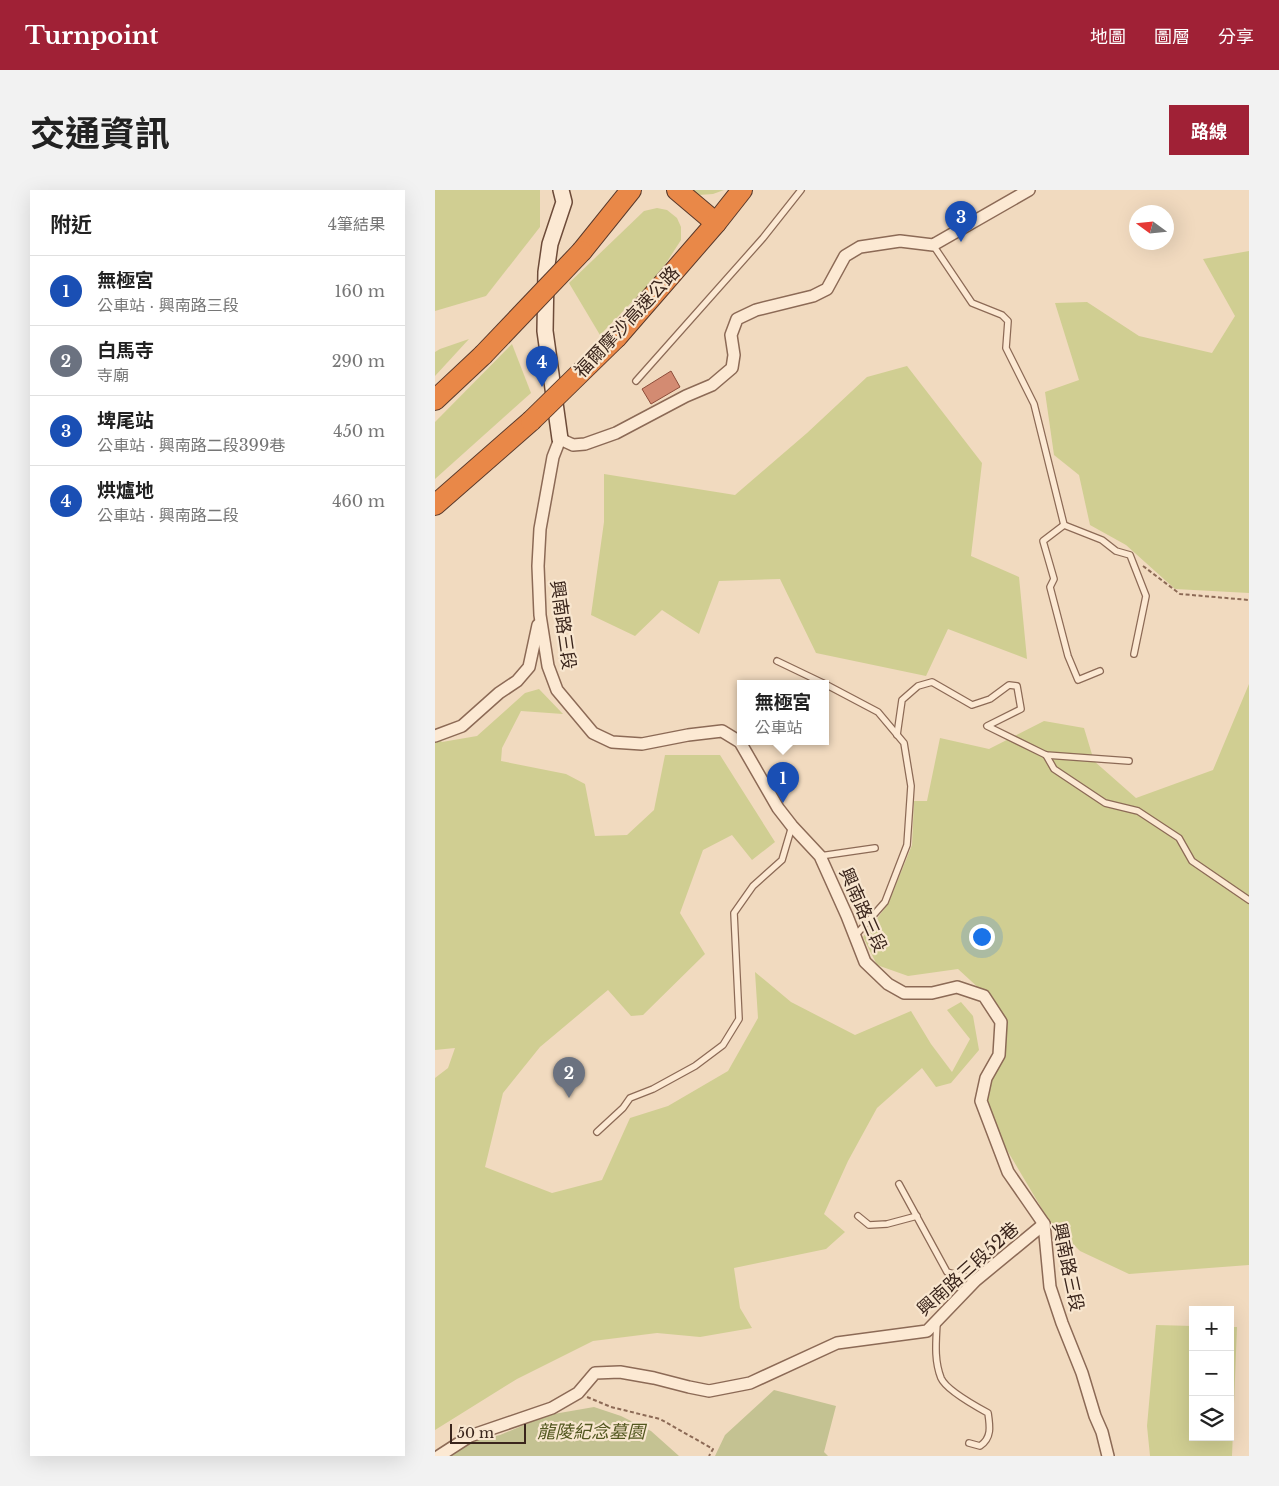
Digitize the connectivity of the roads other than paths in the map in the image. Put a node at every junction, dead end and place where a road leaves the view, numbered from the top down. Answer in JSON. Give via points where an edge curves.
{"nodes":[{"id":1,"x":561,"y":190,"type":"edge"},
{"id":2,"x":631,"y":190,"type":"edge"},
{"id":3,"x":677,"y":190,"type":"edge"},
{"id":4,"x":742,"y":190,"type":"edge"},
{"id":5,"x":801,"y":190,"type":"edge"},
{"id":6,"x":1029,"y":190,"type":"edge"},
{"id":7,"x":716,"y":224,"type":"junction"},
{"id":8,"x":933,"y":245,"type":"junction"},
{"id":9,"x":636,"y":381,"type":"dead end"},
{"id":10,"x":435,"y":400,"type":"edge"},
{"id":11,"x":560,"y":439,"type":"junction"},
{"id":12,"x":435,"y":505,"type":"edge"},
{"id":13,"x":1063,"y":525,"type":"junction"},
{"id":14,"x":540,"y":615,"type":"junction"},
{"id":15,"x":1134,"y":654,"type":"dead end"},
{"id":16,"x":777,"y":661,"type":"dead end"},
{"id":17,"x":1100,"y":671,"type":"dead end"},
{"id":18,"x":817,"y":680,"type":"edge"},
{"id":19,"x":829,"y":686,"type":"edge"},
{"id":20,"x":897,"y":735,"type":"junction"},
{"id":21,"x":435,"y":736,"type":"edge"},
{"id":22,"x":737,"y":740,"type":"edge"},
{"id":23,"x":742,"y":745,"type":"edge"},
{"id":24,"x":1046,"y":755,"type":"junction"},
{"id":25,"x":1129,"y":761,"type":"dead end"},
{"id":26,"x":792,"y":826,"type":"junction"},
{"id":27,"x":875,"y":848,"type":"dead end"},
{"id":28,"x":820,"y":856,"type":"junction"},
{"id":29,"x":1249,"y":900,"type":"edge"},
{"id":30,"x":855,"y":936,"type":"junction"},
{"id":31,"x":597,"y":1132,"type":"dead end"},
{"id":32,"x":899,"y":1184,"type":"dead end"},
{"id":33,"x":858,"y":1216,"type":"dead end"},
{"id":34,"x":917,"y":1216,"type":"junction"},
{"id":35,"x":1044,"y":1224,"type":"junction"},
{"id":36,"x":976,"y":1280,"type":"junction"},
{"id":37,"x":937,"y":1319,"type":"junction"},
{"id":38,"x":969,"y":1443,"type":"dead end"},
{"id":39,"x":1108,"y":1454,"type":"edge"},
{"id":40,"x":439,"y":1456,"type":"edge"}],
"edges":[{"from":1,"to":11,"type":"street","via":[[563,202],[550,244],[546,272],[545,331]]},
{"from":2,"to":10,"type":"highway","bridge":true,"via":[[582,251],[483,355]]},
{"from":3,"to":7,"type":"highway"},
{"from":4,"to":7,"type":"highway","name":"福爾摩沙高速公路"},
{"from":5,"to":9,"type":"lane","via":[[763,238]]},
{"from":6,"to":8,"type":"street"},
{"from":7,"to":12,"type":"highway","name":"福爾摩沙高速公路","bridge":true,"via":[[617,337],[531,421]]},
{"from":8,"to":11,"type":"street","via":[[900,241],[860,247],[845,256],[827,289],[813,296],[756,310],[737,319],[731,335],[732,368],[712,385],[616,433],[585,444],[573,445]]},
{"from":8,"to":13,"type":"lane","via":[[973,303],[1008,321],[1006,348],[1034,404]]},
{"from":11,"to":14,"type":"street","name":"興南路三段","via":[[553,457],[540,529]]},
{"from":13,"to":15,"type":"lane","via":[[1130,555],[1146,596]]},
{"from":13,"to":17,"type":"lane","via":[[1043,541],[1054,579],[1050,587],[1068,656],[1078,680]]},
{"from":14,"to":21,"type":"street","via":[[533,656],[529,667],[517,681],[462,726]]},
{"from":14,"to":22,"type":"street","name":"興南路三段","via":[[548,666],[557,690],[593,732],[612,742],[642,744],[722,731]]},
{"from":16,"to":18,"type":"lane"},
{"from":19,"to":20,"type":"lane","via":[[878,712]]},
{"from":20,"to":24,"type":"lane","via":[[902,700],[918,686],[932,682],[972,705],[990,699],[1009,685],[1017,686],[1021,708],[987,726]]},
{"from":20,"to":30,"type":"lane","via":[[904,743],[911,786],[907,845],[885,902]]},
{"from":23,"to":26,"type":"street","name":"興南路三段"},
{"from":24,"to":25,"type":"lane"},
{"from":24,"to":29,"type":"lane","via":[[1054,769],[1105,803],[1138,812],[1179,838],[1192,861]]},
{"from":26,"to":28,"type":"street","name":"興南路三段"},
{"from":26,"to":31,"type":"lane","via":[[782,860],[753,886],[734,913],[739,1019],[723,1045],[695,1066],[630,1098]]},
{"from":27,"to":28,"type":"lane"},
{"from":28,"to":30,"type":"street","name":"興南路三段"},
{"from":30,"to":35,"type":"street","name":"興南路三段","via":[[865,962],[888,984],[904,993],[932,993],[957,987],[984,996],[1001,1022],[999,1055],[986,1078],[981,1101],[1009,1172]]},
{"from":32,"to":34,"type":"lane"},
{"from":33,"to":34,"type":"lane","via":[[869,1225]]},
{"from":34,"to":36,"type":"lane","via":[[947,1272]]},
{"from":35,"to":36,"type":"street","name":"興南路三段52巷"},
{"from":35,"to":39,"type":"street","name":"興南路三段","via":[[1050,1287],[1083,1373]]},
{"from":36,"to":37,"type":"street","name":"興南路三段52巷"},
{"from":37,"to":38,"type":"lane","via":[[935,1354],[941,1380],[988,1413],[991,1429],[986,1442],[979,1446]]},
{"from":37,"to":40,"type":"street","name":"興南路三段52巷","via":[[927,1331],[837,1343],[751,1383],[709,1391],[620,1372],[595,1373],[578,1393],[552,1408],[470,1436]]}]}
